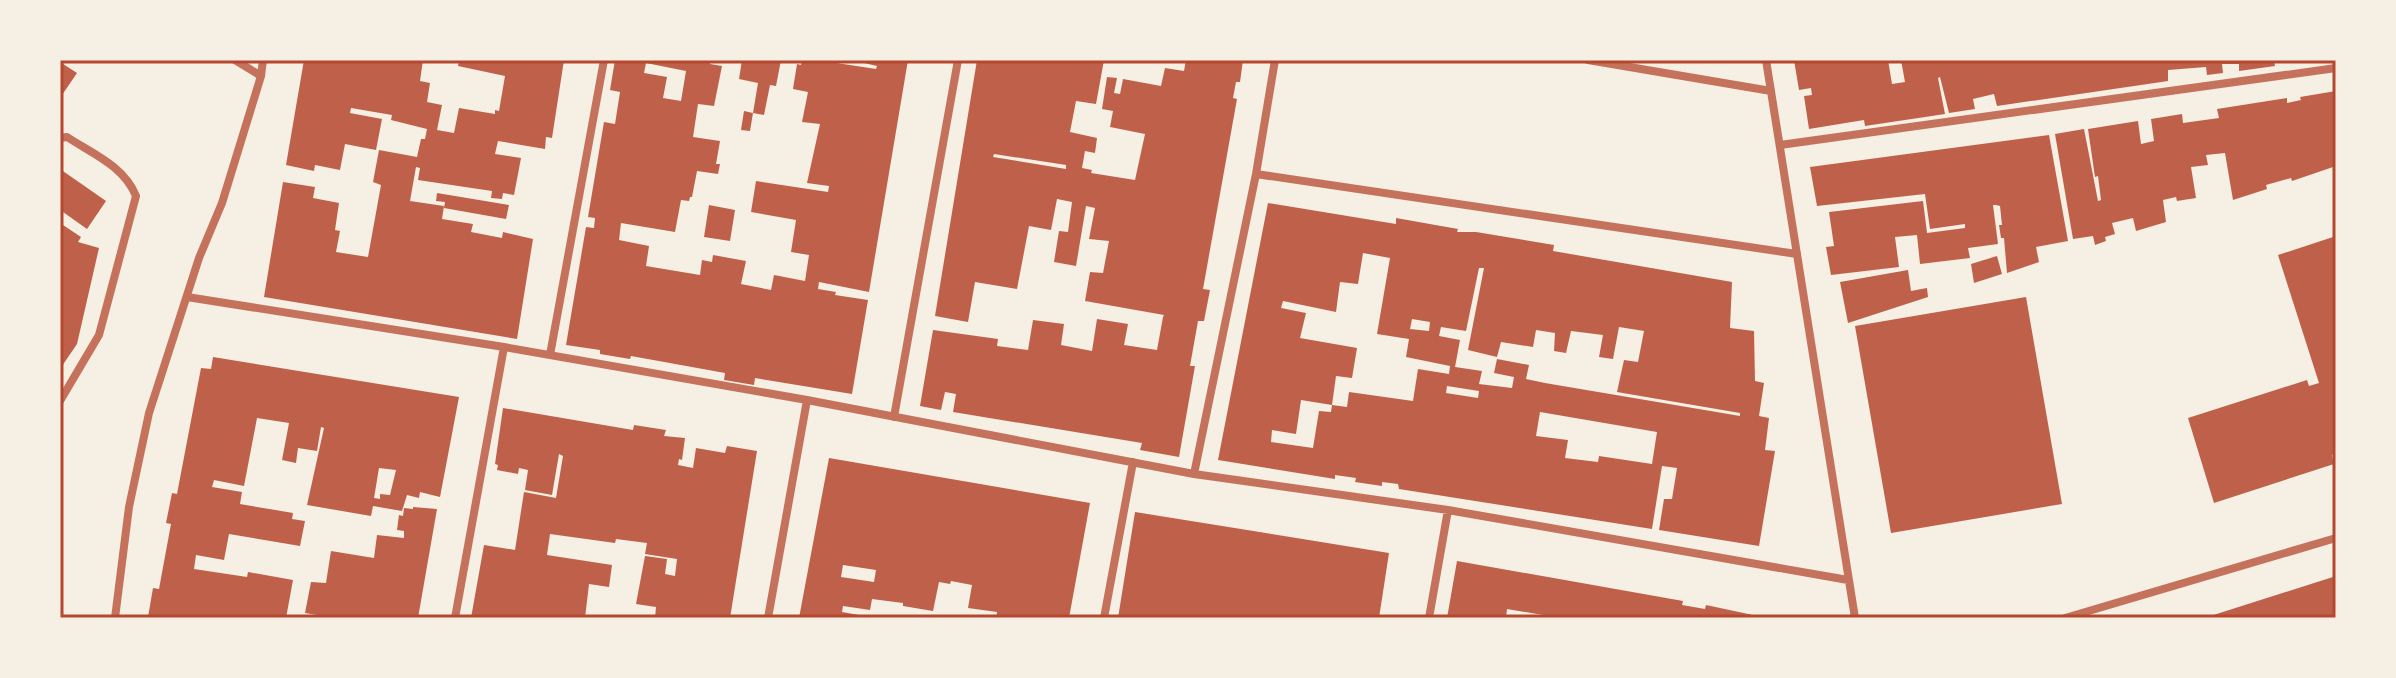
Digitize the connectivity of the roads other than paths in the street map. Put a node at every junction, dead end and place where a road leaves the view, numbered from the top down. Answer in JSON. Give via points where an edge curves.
{"nodes":[{"id":1,"x":235,"y":60,"type":"edge"},
{"id":2,"x":263,"y":60,"type":"edge"},
{"id":3,"x":604,"y":60,"type":"edge"},
{"id":4,"x":958,"y":60,"type":"edge"},
{"id":5,"x":1275,"y":60,"type":"edge"},
{"id":6,"x":1588,"y":60,"type":"edge"},
{"id":7,"x":1766,"y":60,"type":"edge"},
{"id":8,"x":2336,"y":68,"type":"edge"},
{"id":9,"x":261,"y":76,"type":"junction"},
{"id":10,"x":1771,"y":91,"type":"junction"},
{"id":11,"x":60,"y":138,"type":"edge"},
{"id":12,"x":1780,"y":145,"type":"junction"},
{"id":13,"x":1256,"y":174,"type":"junction"},
{"id":14,"x":1797,"y":254,"type":"junction"},
{"id":15,"x":187,"y":297,"type":"junction"},
{"id":16,"x":504,"y":347,"type":"junction"},
{"id":17,"x":550,"y":355,"type":"junction"},
{"id":18,"x":807,"y":400,"type":"junction"},
{"id":19,"x":60,"y":401,"type":"edge"},
{"id":20,"x":894,"y":417,"type":"junction"},
{"id":21,"x":1133,"y":462,"type":"junction"},
{"id":22,"x":1194,"y":474,"type":"junction"},
{"id":23,"x":1448,"y":510,"type":"junction"},
{"id":24,"x":2336,"y":538,"type":"edge"},
{"id":25,"x":1848,"y":580,"type":"junction"},
{"id":26,"x":115,"y":618,"type":"edge"},
{"id":27,"x":455,"y":618,"type":"edge"},
{"id":28,"x":768,"y":618,"type":"edge"},
{"id":29,"x":1104,"y":618,"type":"edge"},
{"id":30,"x":1429,"y":618,"type":"edge"},
{"id":31,"x":1855,"y":618,"type":"edge"},
{"id":32,"x":2065,"y":618,"type":"edge"}],
"edges":[{"from":1,"to":9,"type":"street"},
{"from":2,"to":9,"type":"street"},
{"from":3,"to":17,"type":"street"},
{"from":4,"to":20,"type":"street"},
{"from":5,"to":13,"type":"street"},
{"from":6,"to":10,"type":"street"},
{"from":7,"to":10,"type":"street"},
{"from":8,"to":12,"type":"street"},
{"from":9,"to":15,"type":"street"},
{"from":10,"to":12,"type":"street"},
{"from":11,"to":19,"type":"street","via":[[67,137],[121,171],[136,196],[99,335]]},
{"from":12,"to":14,"type":"street"},
{"from":13,"to":14,"type":"street"},
{"from":13,"to":22,"type":"street"},
{"from":14,"to":25,"type":"street"},
{"from":15,"to":16,"type":"street"},
{"from":15,"to":26,"type":"street","via":[[149,413],[129,507]]},
{"from":16,"to":17,"type":"street"},
{"from":16,"to":27,"type":"street"},
{"from":17,"to":18,"type":"street"},
{"from":18,"to":20,"type":"street"},
{"from":18,"to":28,"type":"street"},
{"from":20,"to":21,"type":"street"},
{"from":21,"to":22,"type":"street"},
{"from":21,"to":29,"type":"street"},
{"from":22,"to":23,"type":"street"},
{"from":23,"to":25,"type":"street"},
{"from":23,"to":30,"type":"street"},
{"from":24,"to":32,"type":"street"},
{"from":25,"to":31,"type":"street"}]}
